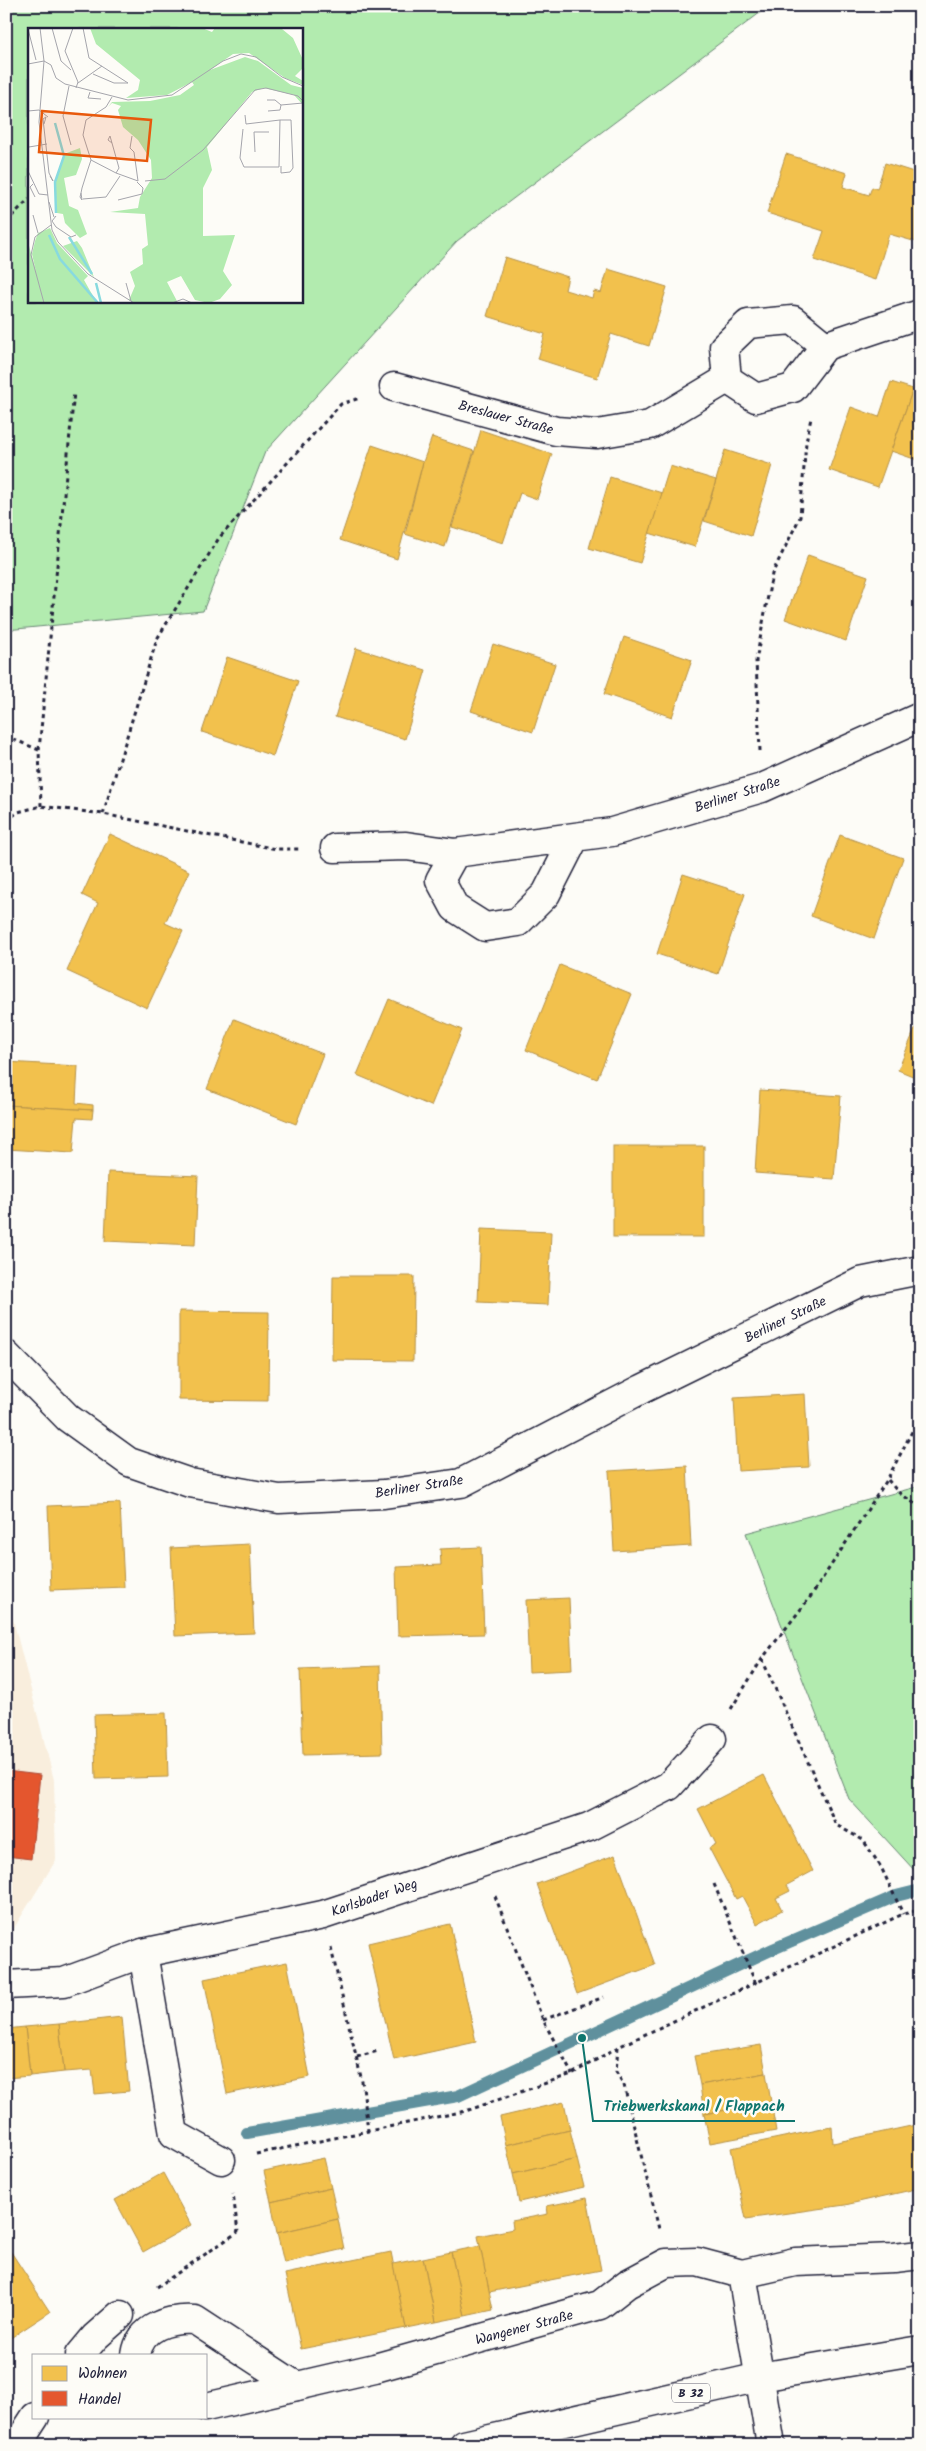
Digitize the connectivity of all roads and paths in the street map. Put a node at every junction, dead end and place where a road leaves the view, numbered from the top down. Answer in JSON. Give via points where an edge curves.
{"nodes":[{"id":1,"x":28,"y":200,"type":"edge"},
{"id":2,"x":6,"y":222,"type":"edge"},
{"id":3,"x":920,"y":314,"type":"edge"},
{"id":4,"x":826,"y":346,"type":"junction"},
{"id":5,"x":727,"y":379,"type":"junction"},
{"id":6,"x":394,"y":387,"type":"joint"},
{"id":7,"x":74,"y":392,"type":"dead end"},
{"id":8,"x":812,"y":413,"type":"dead end"},
{"id":9,"x":920,"y":717,"type":"edge"},
{"id":10,"x":6,"y":736,"type":"edge"},
{"id":11,"x":39,"y":750,"type":"junction"},
{"id":12,"x":762,"y":788,"type":"junction"},
{"id":13,"x":41,"y":806,"type":"junction"},
{"id":14,"x":103,"y":814,"type":"junction"},
{"id":15,"x":6,"y":821,"type":"edge"},
{"id":16,"x":575,"y":837,"type":"junction"},
{"id":17,"x":336,"y":848,"type":"joint"},
{"id":18,"x":455,"y":853,"type":"junction"},
{"id":19,"x":920,"y":1270,"type":"edge"},
{"id":20,"x":6,"y":1355,"type":"edge"},
{"id":21,"x":920,"y":1416,"type":"edge"},
{"id":22,"x":887,"y":1480,"type":"junction"},
{"id":23,"x":920,"y":1507,"type":"edge"},
{"id":24,"x":762,"y":1658,"type":"junction"},
{"id":25,"x":712,"y":1739,"type":"joint"},
{"id":26,"x":481,"y":1861,"type":"junction"},
{"id":27,"x":714,"y":1884,"type":"dead end"},
{"id":28,"x":920,"y":1910,"type":"edge"},
{"id":29,"x":323,"y":1914,"type":"junction"},
{"id":30,"x":903,"y":1914,"type":"junction"},
{"id":31,"x":143,"y":1953,"type":"junction"},
{"id":32,"x":756,"y":1984,"type":"junction"},
{"id":33,"x":6,"y":1985,"type":"edge"},
{"id":34,"x":604,"y":1997,"type":"dead end"},
{"id":35,"x":543,"y":2020,"type":"junction"},
{"id":36,"x":618,"y":2047,"type":"junction"},
{"id":37,"x":378,"y":2051,"type":"dead end"},
{"id":38,"x":357,"y":2057,"type":"junction"},
{"id":39,"x":572,"y":2074,"type":"junction"},
{"id":40,"x":368,"y":2131,"type":"junction"},
{"id":41,"x":221,"y":2160,"type":"junction"},
{"id":42,"x":659,"y":2232,"type":"dead end"},
{"id":43,"x":920,"y":2255,"type":"edge"},
{"id":44,"x":742,"y":2274,"type":"junction"},
{"id":45,"x":120,"y":2315,"type":"joint"},
{"id":46,"x":920,"y":2350,"type":"edge"},
{"id":47,"x":81,"y":2354,"type":"edge"},
{"id":48,"x":136,"y":2354,"type":"edge"},
{"id":49,"x":760,"y":2377,"type":"junction"},
{"id":50,"x":296,"y":2386,"type":"junction"},
{"id":51,"x":208,"y":2407,"type":"edge"},
{"id":52,"x":34,"y":2418,"type":"edge"},
{"id":53,"x":20,"y":2445,"type":"edge"},
{"id":54,"x":464,"y":2445,"type":"edge"},
{"id":55,"x":772,"y":2445,"type":"edge"}],
"edges":[{"from":1,"to":2,"type":"path"},
{"from":3,"to":4,"type":"street"},
{"from":4,"to":5,"type":"street","via":[[792,388],[756,398]]},
{"from":4,"to":5,"type":"street","via":[[793,320],[748,324],[724,347]]},
{"from":5,"to":6,"type":"street","name":"Breslauer Straße","via":[[650,426],[597,434],[556,431]]},
{"from":6,"to":14,"type":"path","via":[[341,404],[219,538],[156,639]]},
{"from":7,"to":11,"type":"path"},
{"from":8,"to":12,"type":"path","via":[[806,442],[800,517],[772,574],[756,661]]},
{"from":9,"to":12,"type":"street","name":"Berliner Straße"},
{"from":10,"to":11,"type":"path"},
{"from":11,"to":13,"type":"path"},
{"from":12,"to":16,"type":"street","name":"Berliner Straße","via":[[612,832]]},
{"from":13,"to":14,"type":"path"},
{"from":13,"to":15,"type":"path","via":[[18,812]]},
{"from":14,"to":17,"type":"path","via":[[276,849]]},
{"from":16,"to":18,"type":"street","name":"Berliner Straße"},
{"from":16,"to":18,"type":"street","via":[[546,894],[518,922],[485,927],[455,908],[440,880]]},
{"from":17,"to":18,"type":"street","name":"Berliner Straße","via":[[406,846]]},
{"from":19,"to":20,"type":"street","name":"Berliner Straße","via":[[860,1282],[642,1389],[461,1483],[384,1494],[279,1499],[190,1483],[128,1462],[68,1418]]},
{"from":21,"to":22,"type":"path"},
{"from":22,"to":23,"type":"path"},
{"from":22,"to":24,"type":"path","via":[[811,1596]]},
{"from":24,"to":25,"type":"path"},
{"from":24,"to":30,"type":"path","via":[[836,1824],[863,1840]]},
{"from":25,"to":26,"type":"street","name":"Karlsbader Weg","via":[[669,1786],[590,1827]]},
{"from":26,"to":29,"type":"street","name":"Karlsbader Weg"},
{"from":26,"to":35,"type":"path"},
{"from":27,"to":32,"type":"path"},
{"from":28,"to":30,"type":"path"},
{"from":29,"to":31,"type":"street","name":"Karlsbader Weg"},
{"from":29,"to":38,"type":"path"},
{"from":30,"to":32,"type":"path"},
{"from":31,"to":33,"type":"street","name":"Karlsbader Weg","via":[[64,1982]]},
{"from":31,"to":41,"type":"street","via":[[174,2134]]},
{"from":32,"to":36,"type":"path"},
{"from":34,"to":35,"type":"path"},
{"from":35,"to":39,"type":"path"},
{"from":36,"to":39,"type":"path"},
{"from":36,"to":42,"type":"path","via":[[616,2072],[624,2085]]},
{"from":37,"to":38,"type":"path"},
{"from":38,"to":40,"type":"path"},
{"from":39,"to":40,"type":"path","via":[[466,2111]]},
{"from":40,"to":41,"type":"path"},
{"from":41,"to":45,"type":"path","via":[[235,2198],[238,2232]]},
{"from":43,"to":44,"type":"street","name":"Wangener Straße","via":[[795,2262]]},
{"from":44,"to":49,"type":"street"},
{"from":44,"to":50,"type":"street","name":"Wangener Straße","via":[[697,2262],[666,2264],[627,2284],[600,2306],[375,2368]]},
{"from":45,"to":47,"type":"street"},
{"from":46,"to":49,"type":"street","number":"B 32"},
{"from":48,"to":50,"type":"street","via":[[145,2335],[160,2323],[177,2319],[195,2320]]},
{"from":49,"to":54,"type":"street","number":"B 32"},
{"from":49,"to":55,"type":"street"},
{"from":50,"to":51,"type":"street","name":"Wangener Straße"},
{"from":52,"to":53,"type":"street"}]}
